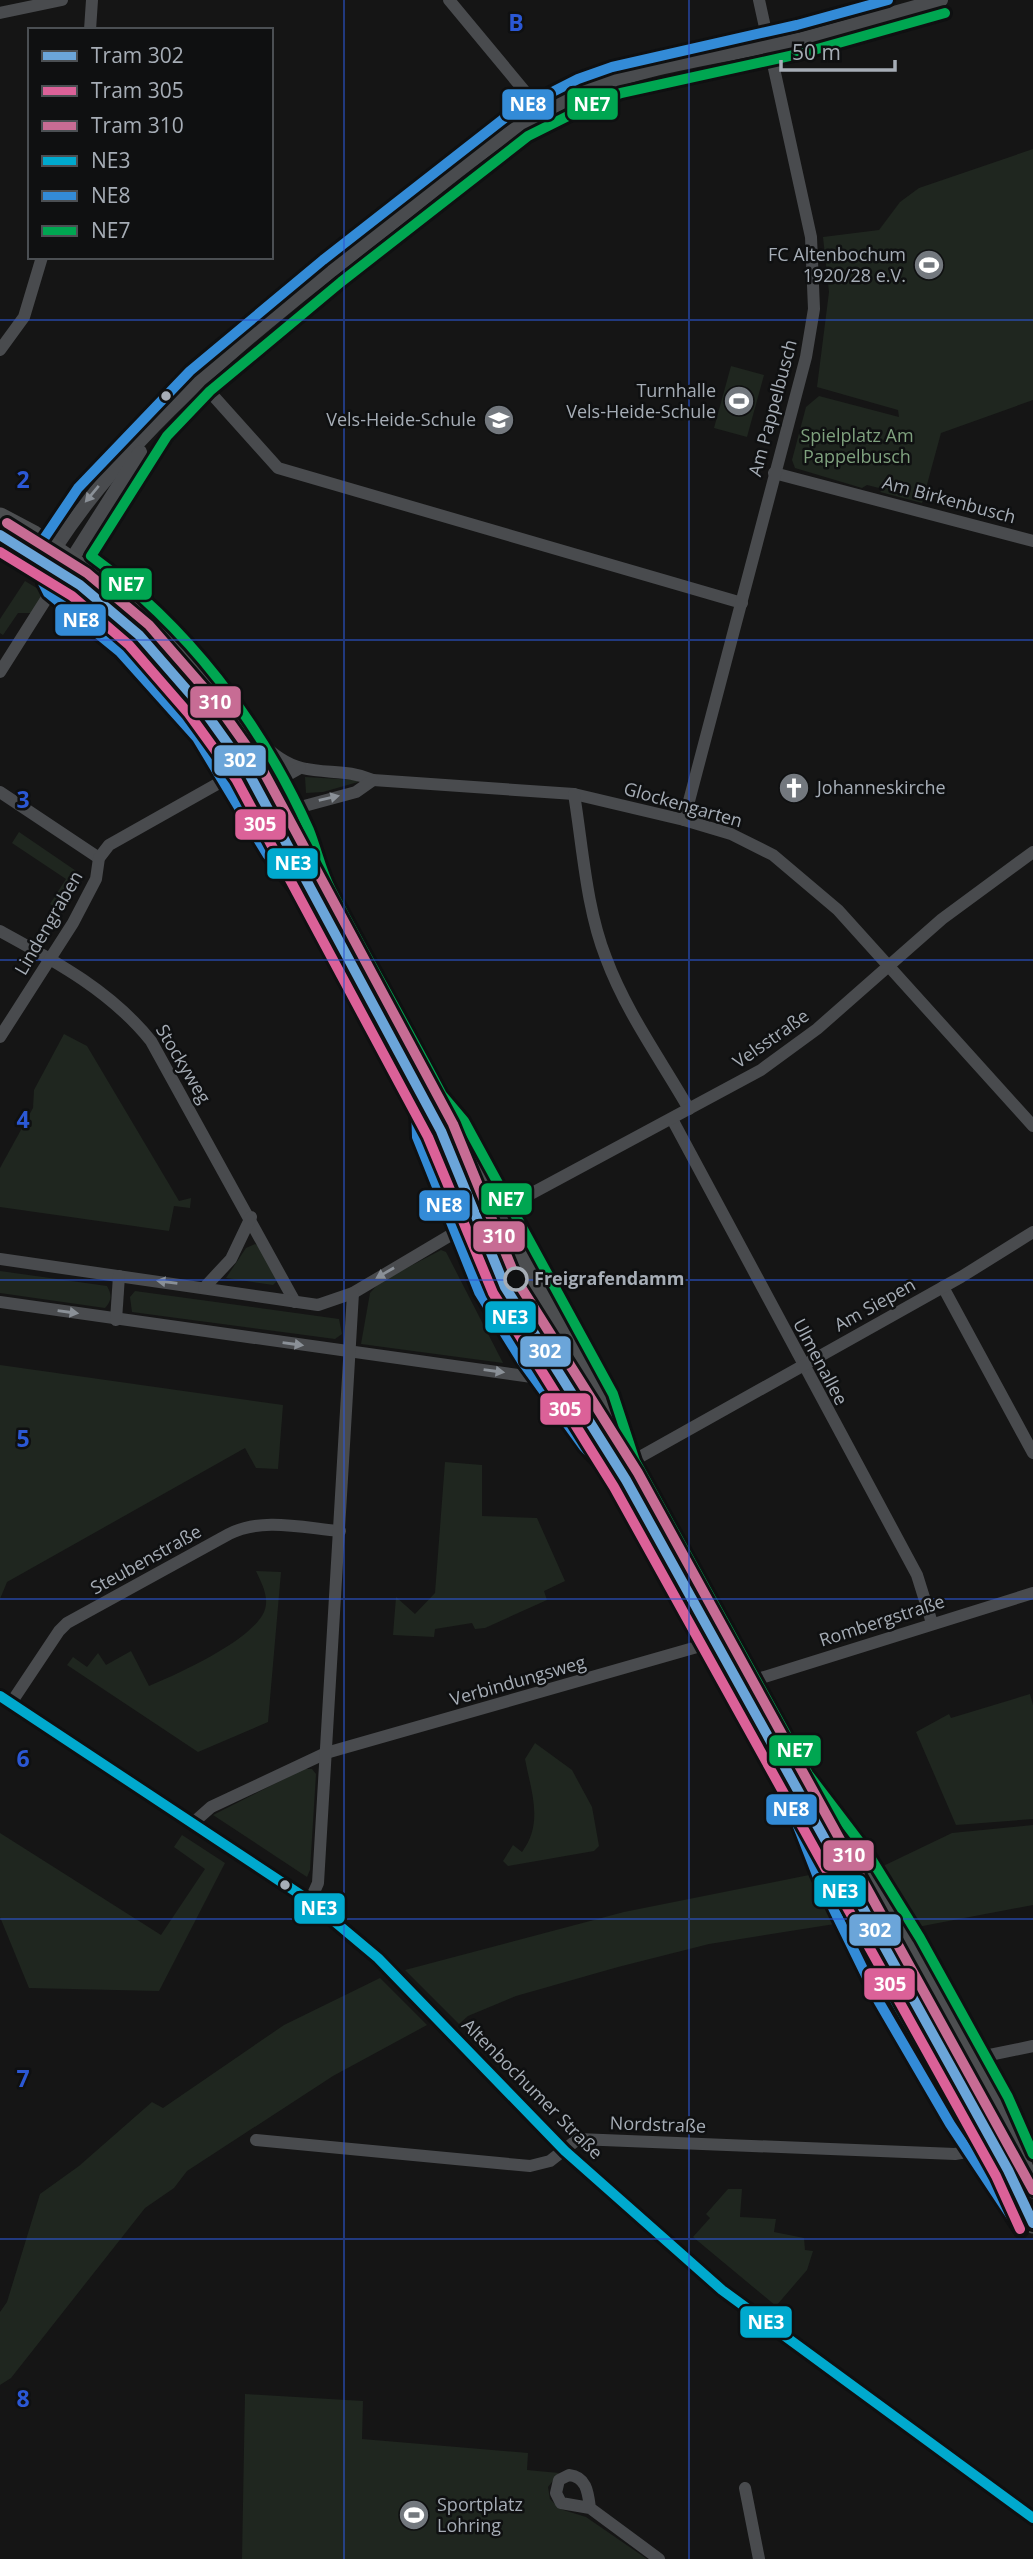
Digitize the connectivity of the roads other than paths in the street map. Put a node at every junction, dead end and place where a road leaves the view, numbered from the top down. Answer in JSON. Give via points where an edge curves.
{"nodes":[{"id":1,"x":62,"y":0,"type":"edge"},
{"id":2,"x":92,"y":0,"type":"edge"},
{"id":3,"x":449,"y":0,"type":"edge"},
{"id":4,"x":759,"y":0,"type":"edge"},
{"id":5,"x":942,"y":0,"type":"edge"},
{"id":6,"x":0,"y":13,"type":"edge"},
{"id":7,"x":90,"y":28,"type":"edge"},
{"id":8,"x":767,"y":45,"type":"junction"},
{"id":9,"x":542,"y":112,"type":"junction"},
{"id":10,"x":41,"y":259,"type":"edge"},
{"id":11,"x":0,"y":351,"type":"edge"},
{"id":12,"x":200,"y":381,"type":"junction"},
{"id":13,"x":156,"y":427,"type":"junction"},
{"id":14,"x":774,"y":473,"type":"junction"},
{"id":15,"x":0,"y":517,"type":"edge"},
{"id":16,"x":1033,"y":541,"type":"edge"},
{"id":17,"x":0,"y":547,"type":"edge"},
{"id":18,"x":55,"y":548,"type":"junction"},
{"id":19,"x":72,"y":559,"type":"junction"},
{"id":20,"x":54,"y":587,"type":"junction"},
{"id":21,"x":741,"y":603,"type":"junction"},
{"id":22,"x":0,"y":672,"type":"edge"},
{"id":23,"x":235,"y":724,"type":"junction"},
{"id":24,"x":300,"y":768,"type":"junction"},
{"id":25,"x":373,"y":780,"type":"junction"},
{"id":26,"x":242,"y":786,"type":"junction"},
{"id":27,"x":268,"y":786,"type":"junction"},
{"id":28,"x":0,"y":792,"type":"edge"},
{"id":29,"x":574,"y":794,"type":"junction"},
{"id":30,"x":282,"y":812,"type":"junction"},
{"id":31,"x":684,"y":820,"type":"junction"},
{"id":32,"x":1033,"y":852,"type":"edge"},
{"id":33,"x":99,"y":858,"type":"junction"},
{"id":34,"x":316,"y":892,"type":"junction"},
{"id":35,"x":0,"y":931,"type":"edge"},
{"id":36,"x":51,"y":960,"type":"junction"},
{"id":37,"x":890,"y":966,"type":"junction"},
{"id":38,"x":0,"y":1037,"type":"edge"},
{"id":39,"x":430,"y":1103,"type":"junction"},
{"id":40,"x":689,"y":1109,"type":"junction"},
{"id":41,"x":672,"y":1119,"type":"junction"},
{"id":42,"x":1033,"y":1126,"type":"edge"},
{"id":43,"x":499,"y":1211,"type":"junction"},
{"id":44,"x":251,"y":1217,"type":"junction"},
{"id":45,"x":466,"y":1226,"type":"junction"},
{"id":46,"x":1033,"y":1232,"type":"edge"},
{"id":47,"x":0,"y":1259,"type":"edge"},
{"id":48,"x":119,"y":1276,"type":"junction"},
{"id":49,"x":204,"y":1287,"type":"junction"},
{"id":50,"x":943,"y":1287,"type":"junction"},
{"id":51,"x":353,"y":1293,"type":"junction"},
{"id":52,"x":0,"y":1302,"type":"edge"},
{"id":53,"x":295,"y":1302,"type":"junction"},
{"id":54,"x":116,"y":1320,"type":"junction"},
{"id":55,"x":572,"y":1346,"type":"junction"},
{"id":56,"x":349,"y":1351,"type":"junction"},
{"id":57,"x":802,"y":1366,"type":"junction"},
{"id":58,"x":549,"y":1374,"type":"junction"},
{"id":59,"x":1033,"y":1453,"type":"edge"},
{"id":60,"x":622,"y":1467,"type":"junction"},
{"id":61,"x":340,"y":1531,"type":"junction"},
{"id":62,"x":1033,"y":1593,"type":"edge"},
{"id":63,"x":932,"y":1623,"type":"junction"},
{"id":64,"x":718,"y":1641,"type":"junction"},
{"id":65,"x":745,"y":1688,"type":"junction"},
{"id":66,"x":6,"y":1700,"type":"edge"},
{"id":67,"x":326,"y":1753,"type":"junction"},
{"id":68,"x":796,"y":1782,"type":"junction"},
{"id":69,"x":193,"y":1823,"type":"junction"},
{"id":70,"x":310,"y":1901,"type":"junction"},
{"id":71,"x":1033,"y":2046,"type":"edge"},
{"id":72,"x":970,"y":2059,"type":"junction"},
{"id":73,"x":996,"y":2104,"type":"junction"},
{"id":74,"x":964,"y":2120,"type":"junction"},
{"id":75,"x":256,"y":2140,"type":"dead end"},
{"id":76,"x":984,"y":2149,"type":"junction"},
{"id":77,"x":565,"y":2151,"type":"junction"},
{"id":78,"x":1031,"y":2179,"type":"edge"},
{"id":79,"x":1033,"y":2224,"type":"edge"},
{"id":80,"x":745,"y":2488,"type":"dead end"},
{"id":81,"x":590,"y":2508,"type":"dead end"},
{"id":82,"x":1033,"y":2518,"type":"edge"},
{"id":83,"x":659,"y":2559,"type":"edge"},
{"id":84,"x":759,"y":2559,"type":"edge"}],
"edges":[{"from":1,"to":6,"type":"street"},
{"from":2,"to":7,"type":"street"},
{"from":3,"to":9,"type":"street"},
{"from":4,"to":8,"type":"street","name":"Am Pappelbusch"},
{"from":5,"to":8,"type":"street"},
{"from":8,"to":9,"type":"street","via":[[617,80]]},
{"from":8,"to":14,"type":"street","name":"Am Pappelbusch","via":[[806,213],[815,284],[806,357]]},
{"from":9,"to":12,"type":"street","via":[[449,178]]},
{"from":10,"to":11,"type":"street","via":[[24,317]]},
{"from":12,"to":13,"type":"street"},
{"from":12,"to":21,"type":"street","via":[[278,468]]},
{"from":13,"to":18,"type":"street","one_way":true,"via":[[89,497]]},
{"from":13,"to":19,"type":"street"},
{"from":14,"to":16,"type":"street","name":"Am Birkenbusch"},
{"from":14,"to":21,"type":"street","name":"Am Pappelbusch"},
{"from":15,"to":18,"type":"main road"},
{"from":17,"to":20,"type":"main road"},
{"from":18,"to":19,"type":"main road"},
{"from":18,"to":20,"type":"main road"},
{"from":19,"to":20,"type":"main road"},
{"from":19,"to":23,"type":"main road","via":[[157,630],[205,682]]},
{"from":20,"to":22,"type":"street"},
{"from":20,"to":26,"type":"main road","via":[[104,617],[148,659],[208,730]]},
{"from":21,"to":31,"type":"street","name":"Am Pappelbusch"},
{"from":23,"to":24,"type":"street","name":"Glockengarten","via":[[271,753]]},
{"from":23,"to":27,"type":"main road"},
{"from":24,"to":25,"type":"street","name":"Glockengarten","via":[[354,772]]},
{"from":24,"to":27,"type":"street"},
{"from":25,"to":29,"type":"street","name":"Glockengarten"},
{"from":30,"to":25,"type":"street","one_way":true,"via":[[356,792]]},
{"from":26,"to":27,"type":"street"},
{"from":26,"to":30,"type":"street"},
{"from":26,"to":33,"type":"street","name":"Lindengraben","via":[[219,783],[109,845]]},
{"from":26,"to":34,"type":"main road","via":[[278,846]]},
{"from":27,"to":30,"type":"main road"},
{"from":28,"to":33,"type":"street"},
{"from":29,"to":31,"type":"street","name":"Glockengarten"},
{"from":29,"to":40,"type":"street","via":[[593,916],[606,958],[627,1004]]},
{"from":30,"to":34,"type":"main road"},
{"from":31,"to":37,"type":"street","name":"Glockengarten","via":[[731,834],[791,867]]},
{"from":32,"to":37,"type":"street","name":"Velsstraße","via":[[942,919]]},
{"from":33,"to":36,"type":"street","name":"Lindengraben","via":[[96,879]]},
{"from":34,"to":39,"type":"main road"},
{"from":35,"to":36,"type":"street","name":"Stockyweg"},
{"from":36,"to":38,"type":"street","name":"Lindengraben"},
{"from":36,"to":44,"type":"street","name":"Stockyweg","via":[[121,1007],[151,1041]]},
{"from":37,"to":40,"type":"street","name":"Velsstraße","via":[[761,1070]]},
{"from":37,"to":42,"type":"street","name":"Glockengarten"},
{"from":39,"to":43,"type":"main road","via":[[452,1128]]},
{"from":39,"to":45,"type":"main road","via":[[430,1133]]},
{"from":40,"to":41,"type":"street","name":"Velsstraße"},
{"from":41,"to":43,"type":"street","name":"Velsstraße"},
{"from":41,"to":57,"type":"street","name":"Ulmenallee"},
{"from":43,"to":45,"type":"main road"},
{"from":43,"to":55,"type":"main road"},
{"from":44,"to":49,"type":"street","via":[[231,1259]]},
{"from":44,"to":53,"type":"street","name":"Stockyweg"},
{"from":45,"to":51,"type":"street","one_way":true},
{"from":45,"to":58,"type":"main road","via":[[508,1317]]},
{"from":46,"to":50,"type":"street","name":"Am Siepen"},
{"from":47,"to":48,"type":"street"},
{"from":49,"to":48,"type":"street","one_way":true},
{"from":48,"to":54,"type":"street"},
{"from":49,"to":53,"type":"street"},
{"from":50,"to":57,"type":"street","name":"Am Siepen"},
{"from":50,"to":59,"type":"street"},
{"from":51,"to":53,"type":"street","via":[[318,1305]]},
{"from":51,"to":56,"type":"street"},
{"from":52,"to":54,"type":"street","one_way":true},
{"from":54,"to":56,"type":"street","one_way":true},
{"from":55,"to":58,"type":"main road"},
{"from":55,"to":60,"type":"main road","via":[[601,1401]]},
{"from":56,"to":58,"type":"street","one_way":true,"via":[[532,1377]]},
{"from":56,"to":61,"type":"street"},
{"from":57,"to":60,"type":"street","name":"Am Siepen"},
{"from":57,"to":63,"type":"street","name":"Ulmenallee","via":[[917,1575]]},
{"from":58,"to":60,"type":"main road","via":[[595,1439]]},
{"from":60,"to":64,"type":"main road"},
{"from":61,"to":66,"type":"street","name":"Steubenstraße","via":[[244,1526],[67,1623]]},
{"from":61,"to":67,"type":"street"},
{"from":62,"to":63,"type":"street","name":"Rombergstraße"},
{"from":63,"to":65,"type":"street","name":"Rombergstraße","via":[[761,1678]]},
{"from":64,"to":65,"type":"main road"},
{"from":64,"to":67,"type":"street","name":"Verbindungsweg"},
{"from":65,"to":68,"type":"main road"},
{"from":66,"to":69,"type":"street","name":"Altenbochumer Straße"},
{"from":67,"to":69,"type":"street","name":"Verbindungsweg","via":[[211,1807]]},
{"from":67,"to":70,"type":"street","via":[[318,1883]]},
{"from":68,"to":72,"type":"main road","via":[[831,1824],[882,1901]]},
{"from":68,"to":74,"type":"main road","via":[[839,1895]]},
{"from":69,"to":70,"type":"street","name":"Altenbochumer Straße"},
{"from":70,"to":77,"type":"street","name":"Altenbochumer Straße","via":[[368,1948]]},
{"from":71,"to":72,"type":"street"},
{"from":72,"to":73,"type":"main road"},
{"from":73,"to":74,"type":"main road"},
{"from":73,"to":78,"type":"main road"},
{"from":74,"to":76,"type":"main road"},
{"from":75,"to":77,"type":"street","name":"Nordstraße","via":[[530,2166]]},
{"from":76,"to":77,"type":"street","name":"Nordstraße","via":[[955,2154],[578,2139]]},
{"from":76,"to":79,"type":"main road"},
{"from":77,"to":82,"type":"street","name":"Altenbochumer Straße","via":[[722,2290]]},
{"from":80,"to":84,"type":"street"},
{"from":81,"to":83,"type":"street"}]}
